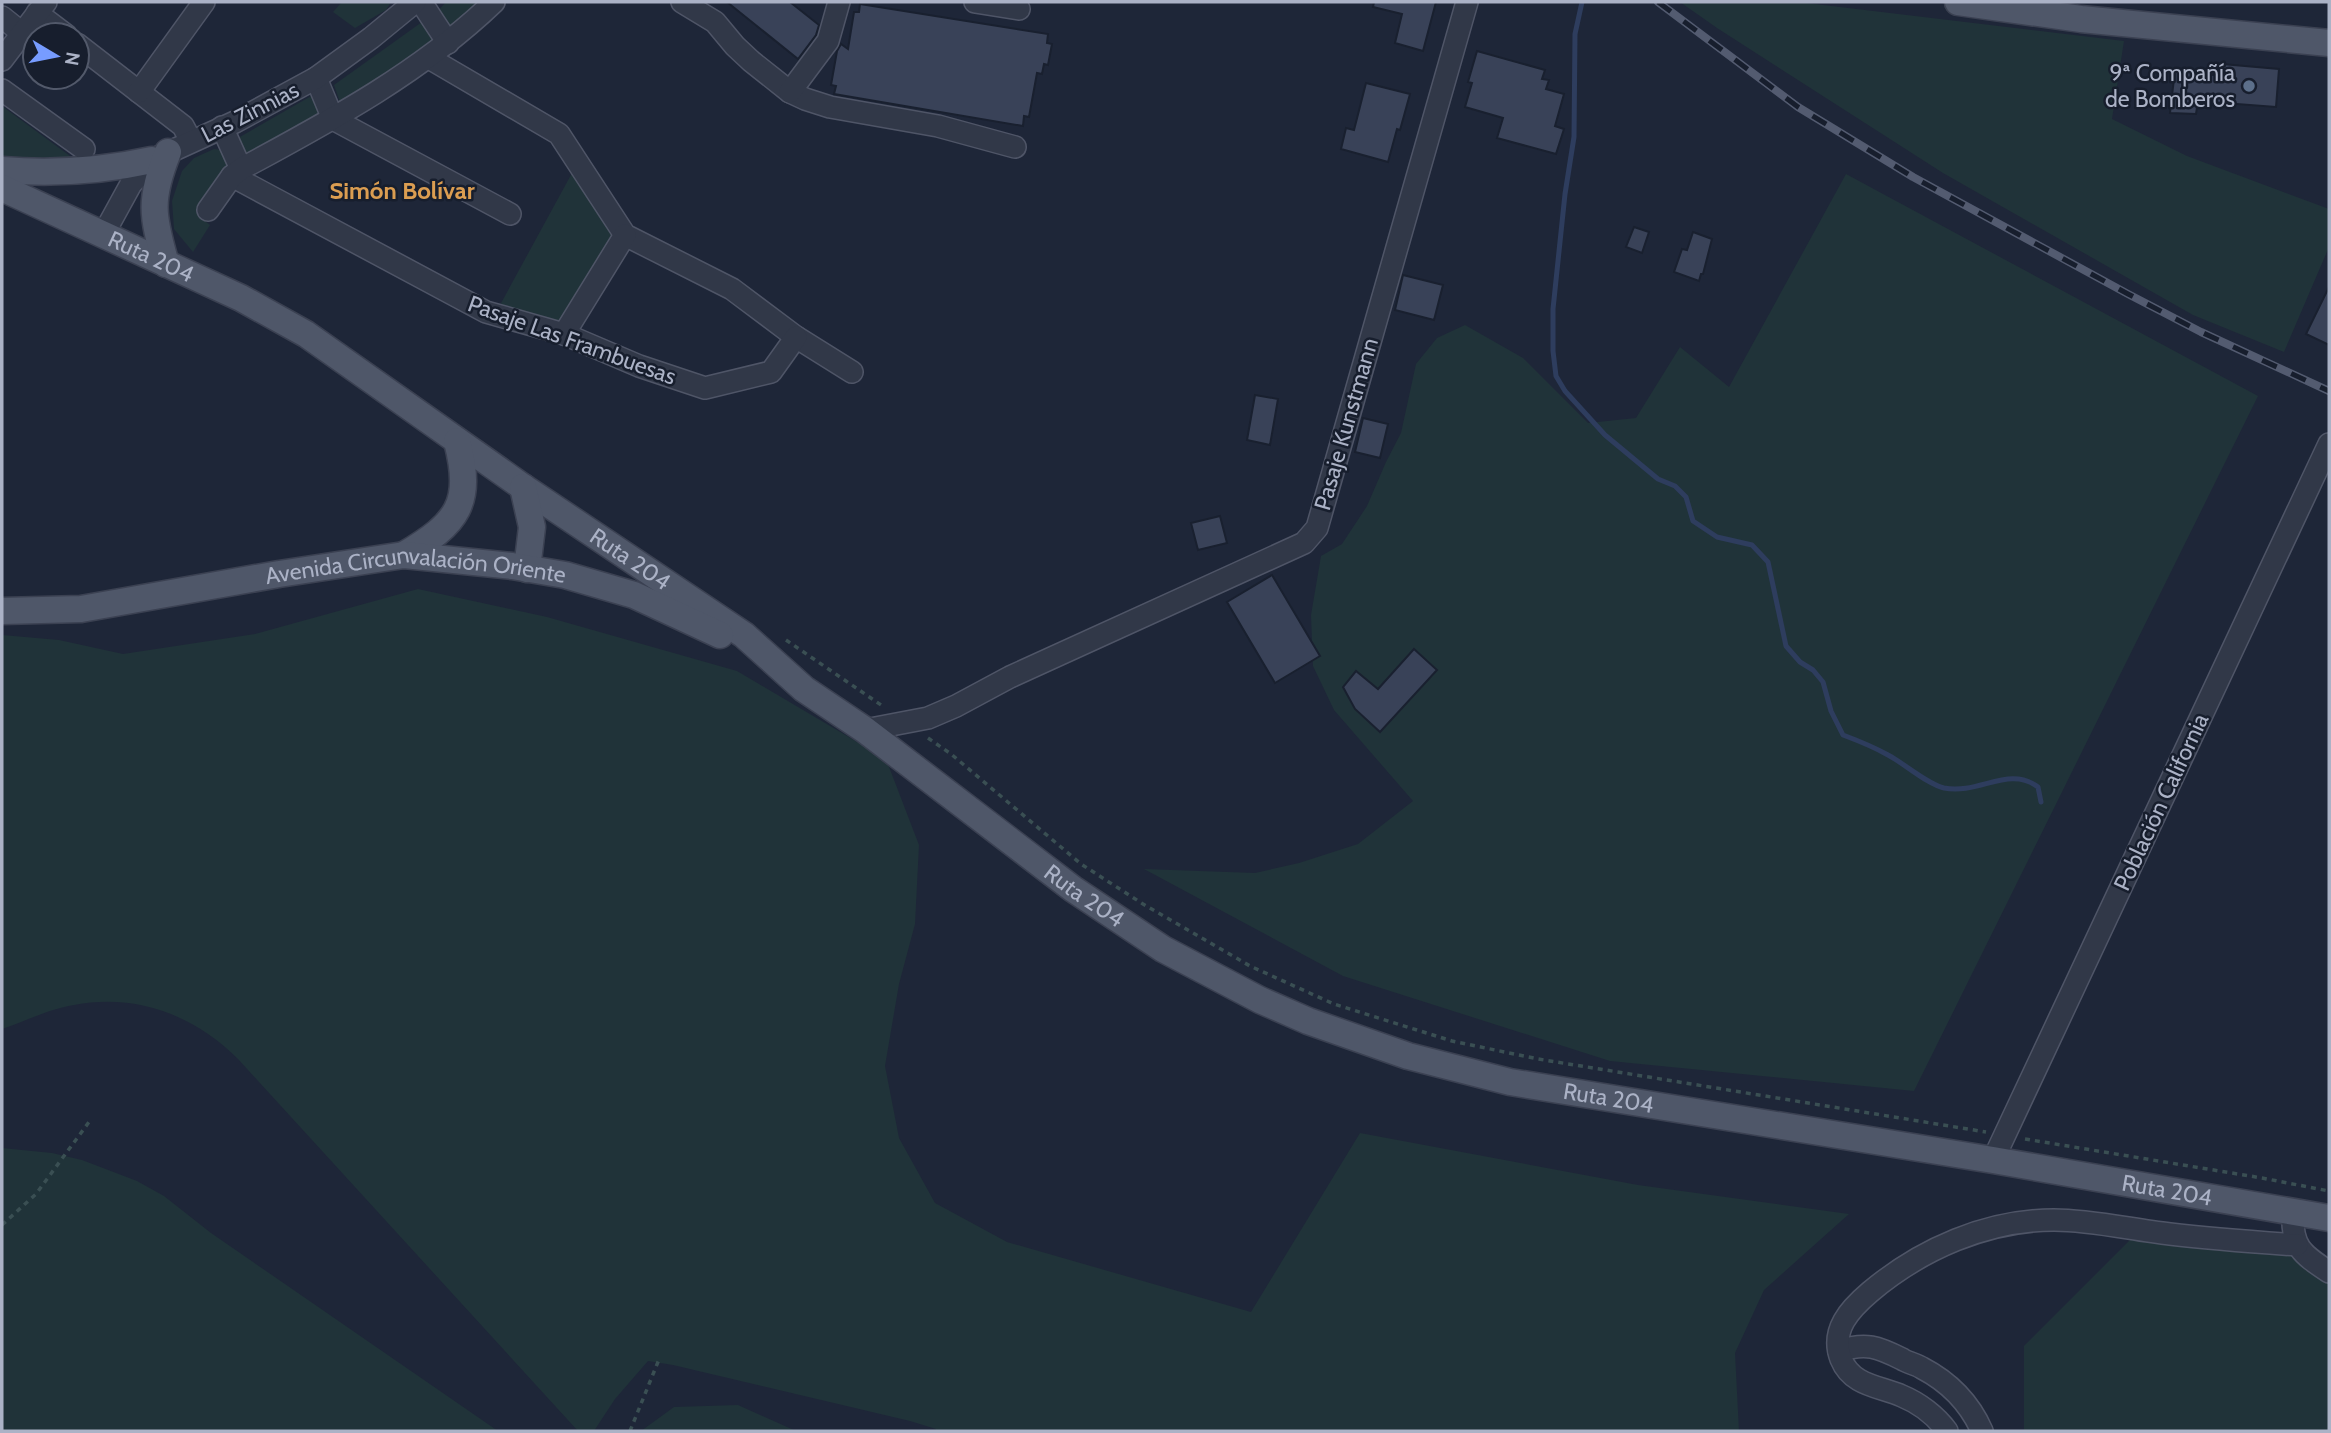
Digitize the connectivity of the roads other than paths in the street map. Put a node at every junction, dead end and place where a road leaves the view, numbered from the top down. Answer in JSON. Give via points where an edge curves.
{"nodes":[{"id":1,"x":204,"y":2,"type":"edge"},
{"id":2,"x":415,"y":2,"type":"edge"},
{"id":3,"x":421,"y":2,"type":"edge"},
{"id":4,"x":494,"y":2,"type":"edge"},
{"id":5,"x":682,"y":2,"type":"edge"},
{"id":6,"x":839,"y":2,"type":"edge"},
{"id":7,"x":975,"y":2,"type":"edge"},
{"id":8,"x":1467,"y":2,"type":"edge"},
{"id":9,"x":1958,"y":2,"type":"edge"},
{"id":10,"x":42,"y":7,"type":"edge"},
{"id":11,"x":1019,"y":9,"type":"dead end"},
{"id":12,"x":2,"y":17,"type":"edge"},
{"id":13,"x":31,"y":21,"type":"edge"},
{"id":14,"x":54,"y":21,"type":"edge"},
{"id":15,"x":21,"y":32,"type":"edge"},
{"id":16,"x":21,"y":34,"type":"edge"},
{"id":17,"x":448,"y":43,"type":"junction"},
{"id":18,"x":2329,"y":43,"type":"edge"},
{"id":19,"x":91,"y":55,"type":"edge"},
{"id":20,"x":429,"y":58,"type":"junction"},
{"id":21,"x":2,"y":60,"type":"edge"},
{"id":22,"x":316,"y":78,"type":"junction"},
{"id":23,"x":2,"y":90,"type":"edge"},
{"id":24,"x":139,"y":92,"type":"junction"},
{"id":25,"x":790,"y":92,"type":"junction"},
{"id":26,"x":333,"y":119,"type":"junction"},
{"id":27,"x":222,"y":127,"type":"junction"},
{"id":28,"x":1015,"y":147,"type":"dead end"},
{"id":29,"x":84,"y":149,"type":"dead end"},
{"id":30,"x":170,"y":151,"type":"junction"},
{"id":31,"x":2,"y":170,"type":"edge"},
{"id":32,"x":237,"y":172,"type":"junction"},
{"id":33,"x":2,"y":188,"type":"edge"},
{"id":34,"x":208,"y":210,"type":"dead end"},
{"id":35,"x":510,"y":215,"type":"dead end"},
{"id":36,"x":103,"y":235,"type":"junction"},
{"id":37,"x":625,"y":235,"type":"junction"},
{"id":38,"x":166,"y":264,"type":"junction"},
{"id":39,"x":564,"y":334,"type":"junction"},
{"id":40,"x":796,"y":337,"type":"junction"},
{"id":41,"x":852,"y":372,"type":"dead end"},
{"id":42,"x":457,"y":441,"type":"junction"},
{"id":43,"x":2329,"y":444,"type":"edge"},
{"id":44,"x":523,"y":487,"type":"junction"},
{"id":45,"x":404,"y":555,"type":"junction"},
{"id":46,"x":527,"y":569,"type":"junction"},
{"id":47,"x":2,"y":611,"type":"edge"},
{"id":48,"x":804,"y":689,"type":"junction"},
{"id":49,"x":865,"y":730,"type":"junction"},
{"id":50,"x":1993,"y":1160,"type":"junction"},
{"id":51,"x":2292,"y":1212,"type":"junction"},
{"id":52,"x":2329,"y":1218,"type":"edge"},
{"id":53,"x":2297,"y":1245,"type":"junction"},
{"id":54,"x":2329,"y":1272,"type":"edge"},
{"id":55,"x":1839,"y":1351,"type":"junction"},
{"id":56,"x":1947,"y":1431,"type":"edge"},
{"id":57,"x":1982,"y":1431,"type":"edge"}],
"edges":[{"from":1,"to":24,"type":"street"},
{"from":2,"to":22,"type":"street","name":"Las Zinnias"},
{"from":3,"to":17,"type":"street"},
{"from":4,"to":17,"type":"street"},
{"from":5,"to":25,"type":"street","via":[[715,22],[743,53]]},
{"from":6,"to":25,"type":"street","via":[[828,41]]},
{"from":7,"to":11,"type":"street"},
{"from":8,"to":49,"type":"street","name":"Pasaje Kunstmann","via":[[1317,528],[1304,543],[956,706],[928,718]]},
{"from":9,"to":18,"type":"main road"},
{"from":10,"to":13,"type":"street"},
{"from":10,"to":14,"type":"street"},
{"from":12,"to":15,"type":"street"},
{"from":16,"to":21,"type":"street"},
{"from":17,"to":20,"type":"street"},
{"from":19,"to":24,"type":"street"},
{"from":20,"to":26,"type":"street"},
{"from":20,"to":37,"type":"street","via":[[559,134]]},
{"from":22,"to":26,"type":"street"},
{"from":22,"to":27,"type":"street","name":"Las Zinnias"},
{"from":23,"to":29,"type":"street"},
{"from":24,"to":30,"type":"street","via":[[183,126]]},
{"from":25,"to":28,"type":"street","via":[[830,107],[938,126]]},
{"from":26,"to":32,"type":"street"},
{"from":26,"to":35,"type":"street"},
{"from":27,"to":30,"type":"street","name":"Las Zinnias"},
{"from":27,"to":32,"type":"street"},
{"from":30,"to":31,"type":"main road","via":[[122,166],[57,173]]},
{"from":30,"to":36,"type":"street","name":"Las Zinnias","via":[[131,184]]},
{"from":30,"to":38,"type":"main road","via":[[154,204],[154,225]]},
{"from":32,"to":34,"type":"street"},
{"from":32,"to":39,"type":"street","name":"Pasaje Las Frambuesas","via":[[486,312]]},
{"from":33,"to":36,"type":"main road","name":"Ruta 204"},
{"from":36,"to":38,"type":"main road","name":"Ruta 204"},
{"from":37,"to":39,"type":"street"},
{"from":37,"to":40,"type":"street","via":[[732,289]]},
{"from":38,"to":42,"type":"main road","name":"Ruta 204","via":[[284,321]]},
{"from":39,"to":40,"type":"street","name":"Pasaje Las Frambuesas","via":[[705,388],[771,372]]},
{"from":40,"to":41,"type":"street"},
{"from":42,"to":44,"type":"main road","name":"Ruta 204"},
{"from":42,"to":45,"type":"main road","via":[[464,470],[457,509],[448,525]]},
{"from":43,"to":50,"type":"street","name":"Población California"},
{"from":44,"to":46,"type":"main road","via":[[531,527]]},
{"from":44,"to":48,"type":"main road","name":"Ruta 204","via":[[744,635]]},
{"from":45,"to":46,"type":"main road","name":"Avenida Circunvalación Oriente"},
{"from":45,"to":47,"type":"main road","name":"Avenida Circunvalación Oriente","via":[[81,610]]},
{"from":46,"to":48,"type":"main road","name":"Avenida Circunvalación Oriente","via":[[634,595],[717,633]]},
{"from":48,"to":49,"type":"main road","name":"Ruta 204"},
{"from":49,"to":50,"type":"main road","name":"Ruta 204","via":[[1117,920],[1223,982],[1345,1035],[1510,1082]]},
{"from":50,"to":51,"type":"main road","name":"Ruta 204"},
{"from":51,"to":52,"type":"main road","name":"Ruta 204"},
{"from":51,"to":53,"type":"street"},
{"from":53,"to":54,"type":"street"},
{"from":53,"to":55,"type":"street","via":[[2068,1221],[2004,1225],[1955,1240],[1888,1277],[1843,1319]]},
{"from":55,"to":56,"type":"street","via":[[1862,1383],[1904,1396]]},
{"from":55,"to":57,"type":"street","via":[[1873,1346],[1927,1370],[1960,1397]]}]}
